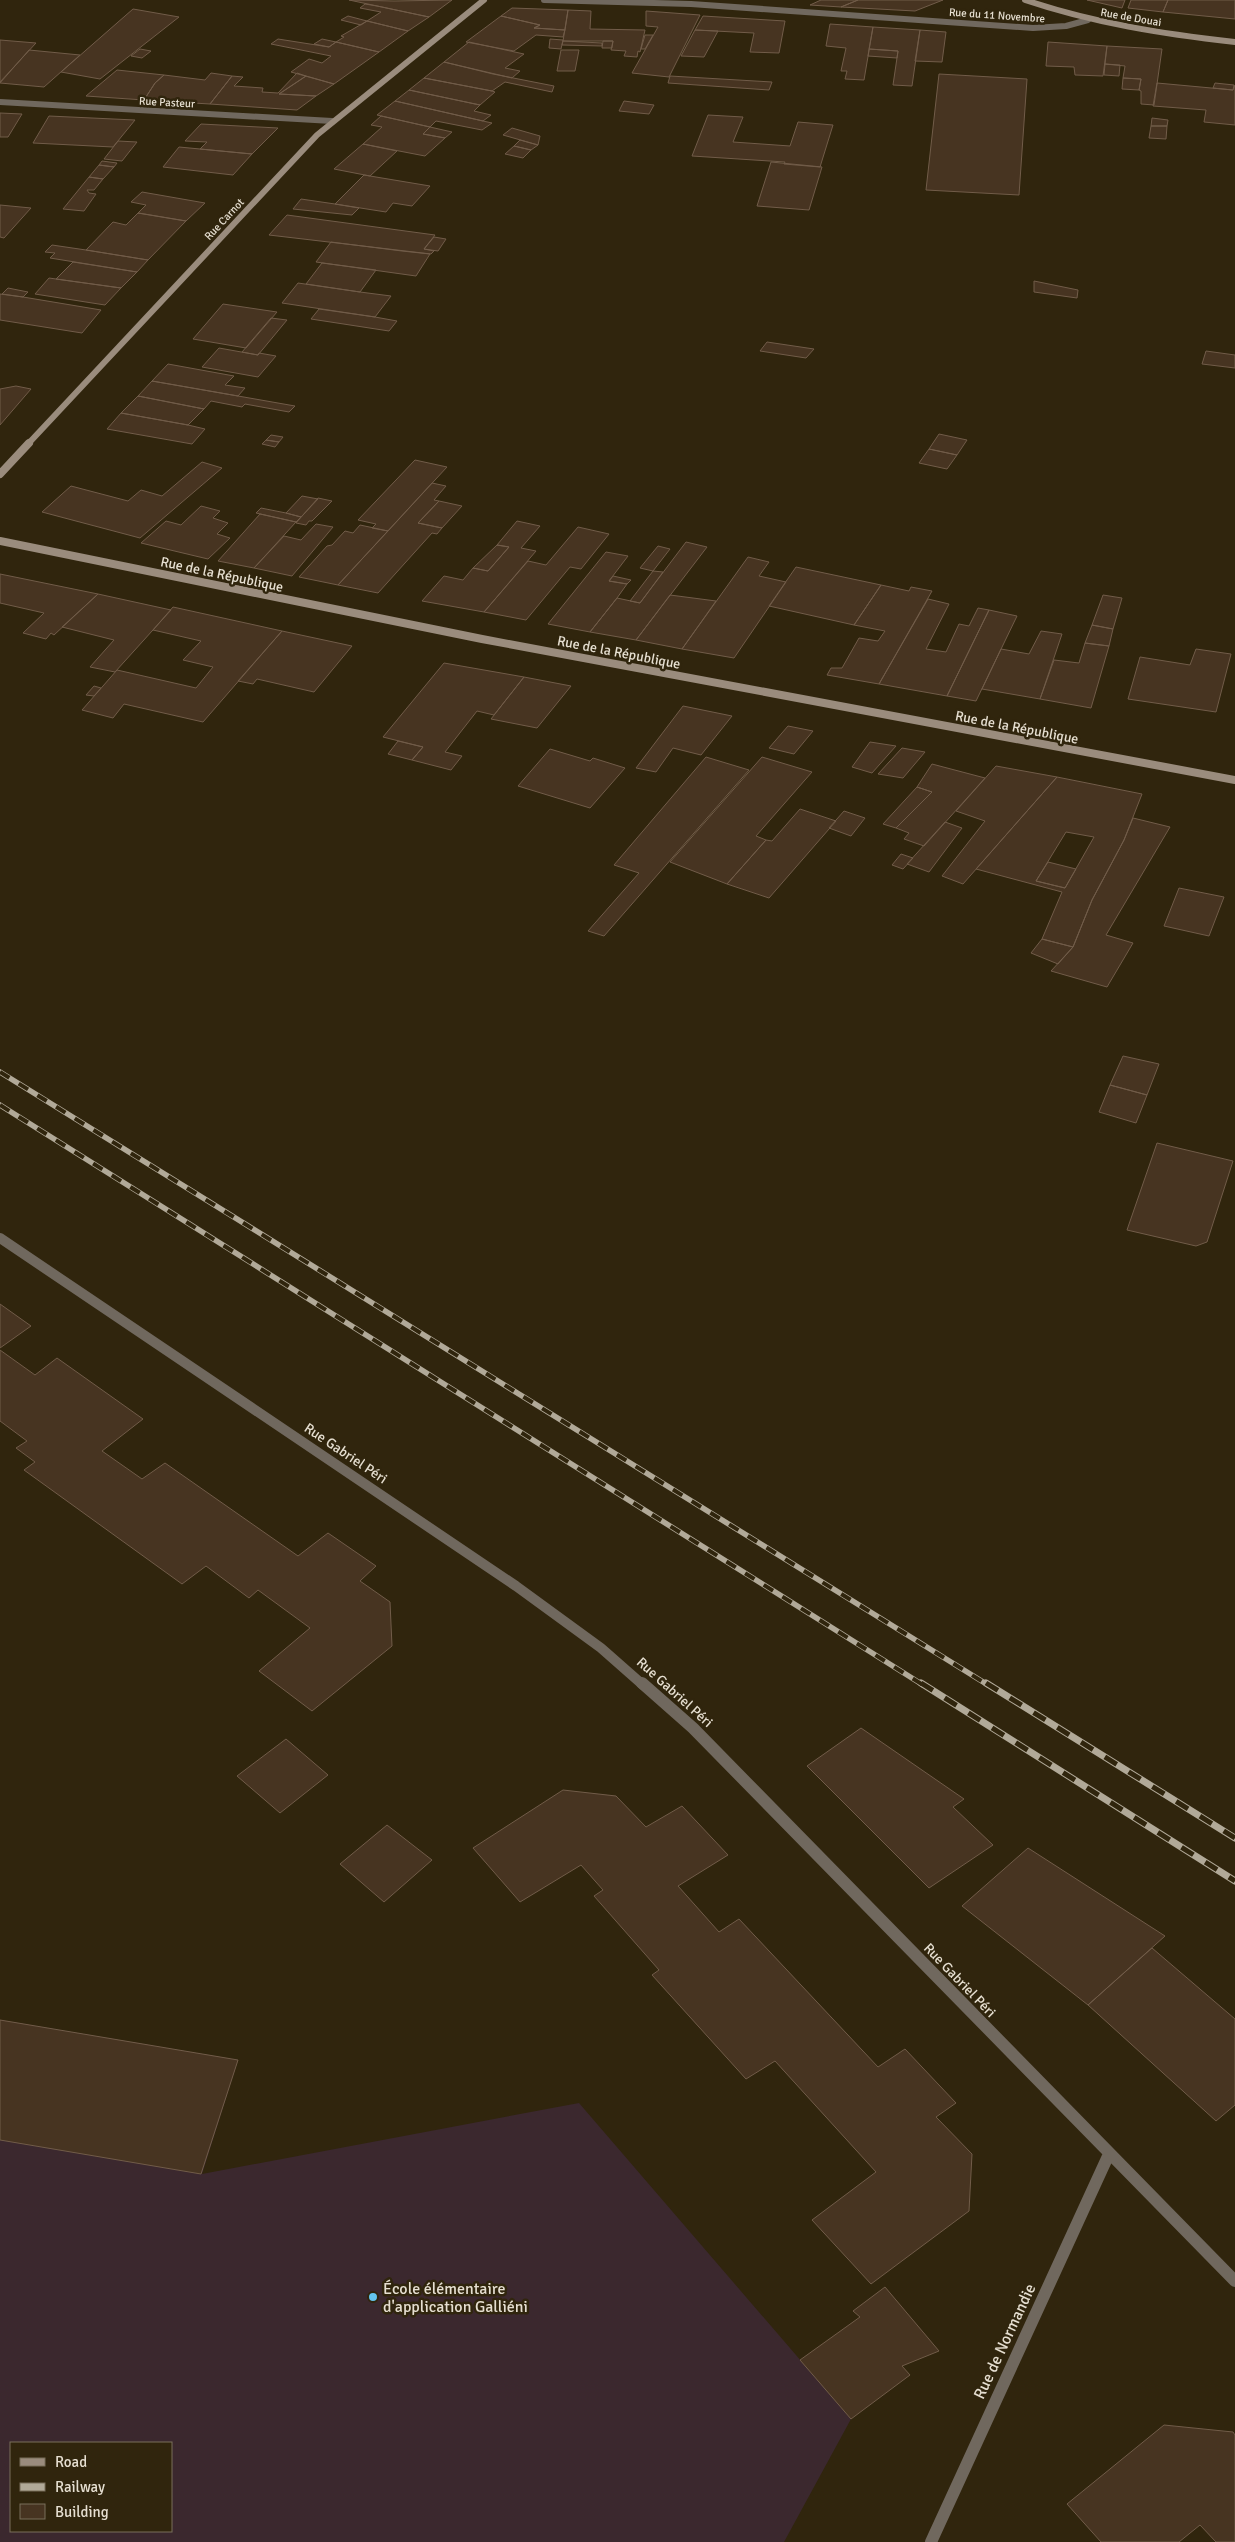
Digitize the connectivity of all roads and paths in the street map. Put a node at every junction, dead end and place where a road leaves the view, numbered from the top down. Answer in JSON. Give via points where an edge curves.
{"nodes":[{"id":1,"x":484,"y":0,"type":"edge"},
{"id":2,"x":544,"y":0,"type":"edge"},
{"id":3,"x":1025,"y":0,"type":"edge"},
{"id":4,"x":1088,"y":20,"type":"junction"},
{"id":5,"x":1235,"y":42,"type":"edge"},
{"id":6,"x":0,"y":102,"type":"edge"},
{"id":7,"x":332,"y":121,"type":"junction"},
{"id":8,"x":0,"y":474,"type":"edge"},
{"id":9,"x":0,"y":540,"type":"edge"},
{"id":10,"x":1235,"y":780,"type":"edge"},
{"id":11,"x":0,"y":1238,"type":"edge"},
{"id":12,"x":1109,"y":2154,"type":"junction"},
{"id":13,"x":1235,"y":2281,"type":"edge"},
{"id":14,"x":931,"y":2542,"type":"edge"}],
"edges":[{"from":1,"to":7,"type":"street","name":"Rue Carnot"},
{"from":2,"to":4,"type":"street","name":"Rue du 11 Novembre","via":[[700,5],[1033,28],[1066,26]]},
{"from":3,"to":4,"type":"street","name":"Rue de Douai"},
{"from":4,"to":5,"type":"street","name":"Rue de Douai"},
{"from":6,"to":7,"type":"street","name":"Rue Pasteur"},
{"from":7,"to":8,"type":"street","name":"Rue Carnot"},
{"from":9,"to":10,"type":"street","name":"Rue de la République","via":[[482,639]]},
{"from":11,"to":12,"type":"street","name":"Rue Gabriel Péri","via":[[516,1586],[602,1648],[693,1728]]},
{"from":12,"to":13,"type":"street","name":"Rue Gabriel Péri"},
{"from":12,"to":14,"type":"street","name":"Rue de Normandie"}]}
